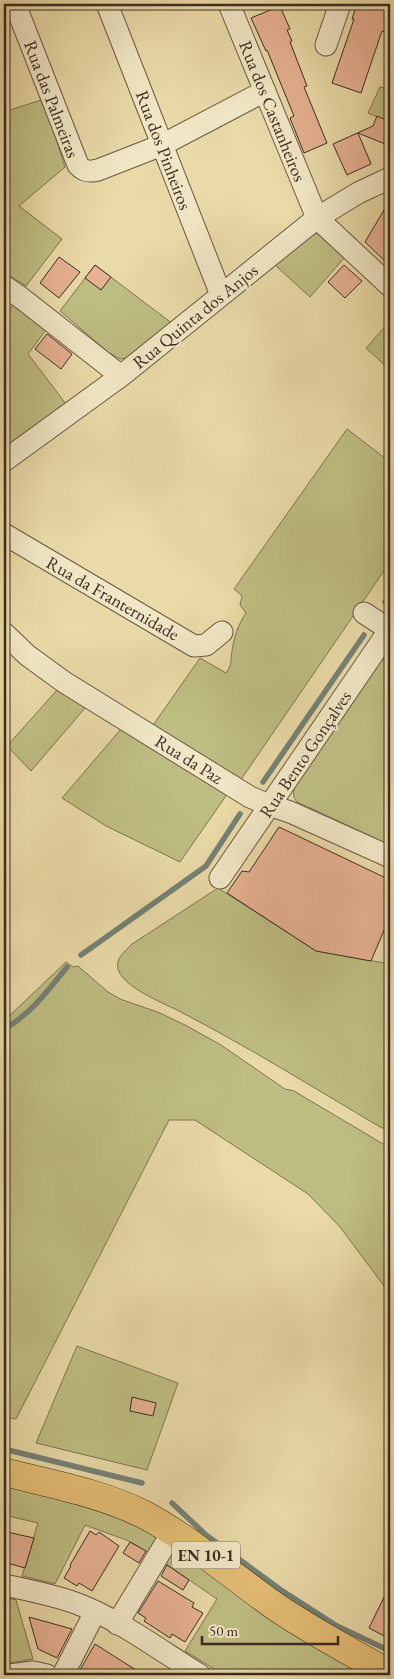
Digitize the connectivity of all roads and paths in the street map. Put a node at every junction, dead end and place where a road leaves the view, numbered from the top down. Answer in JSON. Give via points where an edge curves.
{"nodes":[{"id":1,"x":15,"y":4,"type":"edge"},
{"id":2,"x":107,"y":4,"type":"edge"},
{"id":3,"x":229,"y":4,"type":"edge"},
{"id":4,"x":340,"y":4,"type":"edge"},
{"id":5,"x":326,"y":45,"type":"dead end"},
{"id":6,"x":265,"y":91,"type":"junction"},
{"id":7,"x":162,"y":145,"type":"junction"},
{"id":8,"x":387,"y":181,"type":"edge"},
{"id":9,"x":317,"y":218,"type":"junction"},
{"id":10,"x":4,"y":286,"type":"edge"},
{"id":11,"x":390,"y":286,"type":"edge"},
{"id":12,"x":221,"y":295,"type":"junction"},
{"id":13,"x":121,"y":376,"type":"junction"},
{"id":14,"x":4,"y":460,"type":"edge"},
{"id":15,"x":4,"y":534,"type":"edge"},
{"id":16,"x":364,"y":613,"type":"dead end"},
{"id":17,"x":390,"y":629,"type":"edge"},
{"id":18,"x":222,"y":632,"type":"dead end"},
{"id":19,"x":4,"y":633,"type":"edge"},
{"id":20,"x":269,"y":805,"type":"junction"},
{"id":21,"x":390,"y":857,"type":"edge"},
{"id":22,"x":220,"y":878,"type":"dead end"},
{"id":23,"x":4,"y":1472,"type":"edge"},
{"id":24,"x":167,"y":1541,"type":"dead end"},
{"id":25,"x":4,"y":1585,"type":"edge"},
{"id":26,"x":95,"y":1612,"type":"junction"},
{"id":27,"x":117,"y":1624,"type":"junction"},
{"id":28,"x":390,"y":1674,"type":"edge"},
{"id":29,"x":9,"y":1675,"type":"edge"},
{"id":30,"x":47,"y":1675,"type":"edge"},
{"id":31,"x":62,"y":1675,"type":"edge"},
{"id":32,"x":200,"y":1675,"type":"edge"}],
"edges":[{"from":1,"to":7,"type":"street","name":"Rua das Palmeiras","via":[[80,168],[98,170]]},
{"from":2,"to":7,"type":"street","name":"Rua dos Pinheiros"},
{"from":3,"to":6,"type":"street","name":"Rua dos Castanheiros"},
{"from":4,"to":5,"type":"street"},
{"from":6,"to":7,"type":"street"},
{"from":6,"to":9,"type":"street","name":"Rua dos Castanheiros"},
{"from":7,"to":12,"type":"street","name":"Rua dos Pinheiros"},
{"from":8,"to":9,"type":"street","name":"Rua Quinta dos Anjos"},
{"from":9,"to":11,"type":"street"},
{"from":9,"to":12,"type":"street","name":"Rua Quinta dos Anjos"},
{"from":10,"to":13,"type":"street"},
{"from":12,"to":13,"type":"street","name":"Rua Quinta dos Anjos"},
{"from":13,"to":14,"type":"street","name":"Rua Quinta dos Anjos"},
{"from":15,"to":18,"type":"street","name":"Rua da Franternidade","via":[[194,646],[206,645]]},
{"from":16,"to":17,"type":"street"},
{"from":17,"to":20,"type":"street","name":"Rua Bento Gonçalves"},
{"from":19,"to":20,"type":"street","name":"Rua da Paz","via":[[64,682],[250,797]]},
{"from":20,"to":21,"type":"street","name":"Rua da Paz"},
{"from":20,"to":22,"type":"street","name":"Rua Bento Gonçalves"},
{"from":23,"to":28,"type":"main road","number":"EN 10-1","via":[[94,1496],[145,1515],[306,1626]]},
{"from":24,"to":27,"type":"street"},
{"from":25,"to":26,"type":"street","via":[[56,1597]]},
{"from":26,"to":27,"type":"street"},
{"from":26,"to":31,"type":"street"},
{"from":27,"to":32,"type":"street"},
{"from":29,"to":30,"type":"street","via":[[33,1672]]}]}
